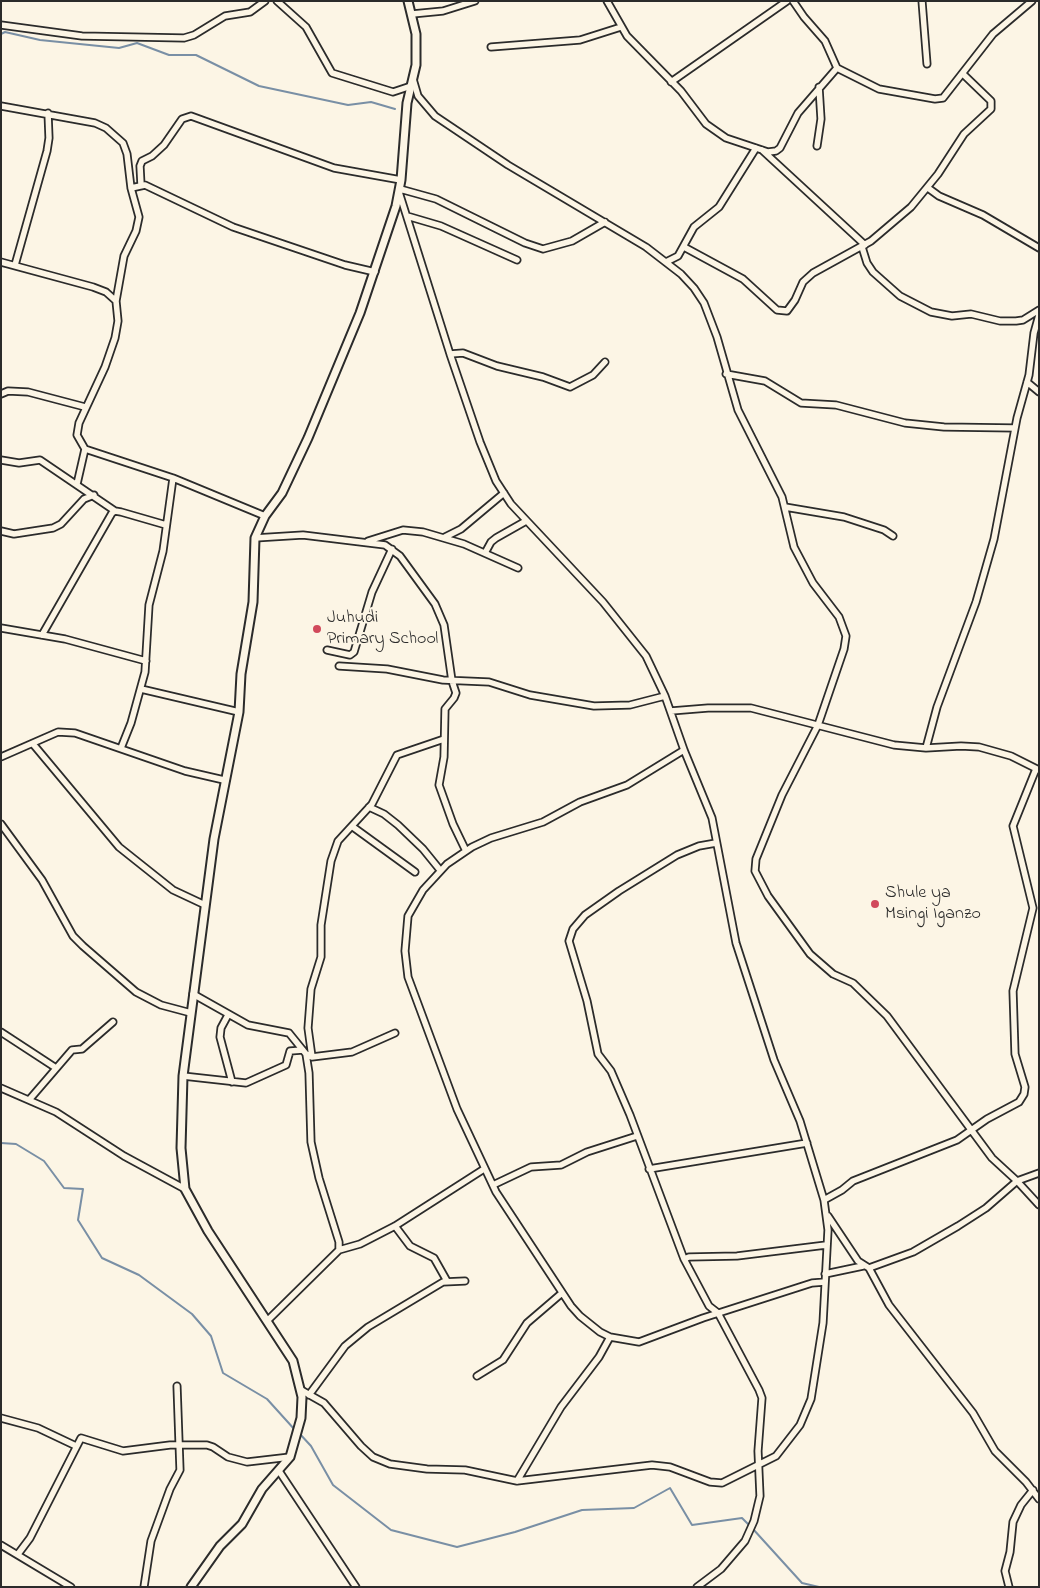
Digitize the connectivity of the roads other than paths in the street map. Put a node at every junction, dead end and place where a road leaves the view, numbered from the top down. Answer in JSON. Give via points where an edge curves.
{"nodes":[{"id":1,"x":266,"y":1,"type":"edge"},
{"id":2,"x":277,"y":1,"type":"edge"},
{"id":3,"x":408,"y":1,"type":"edge"},
{"id":4,"x":474,"y":1,"type":"edge"},
{"id":5,"x":607,"y":1,"type":"edge"},
{"id":6,"x":787,"y":1,"type":"edge"},
{"id":7,"x":793,"y":1,"type":"edge"},
{"id":8,"x":922,"y":1,"type":"edge"},
{"id":9,"x":1032,"y":1,"type":"edge"},
{"id":10,"x":412,"y":14,"type":"junction"},
{"id":11,"x":1,"y":25,"type":"edge"},
{"id":12,"x":621,"y":27,"type":"junction"},
{"id":13,"x":491,"y":47,"type":"dead end"},
{"id":14,"x":927,"y":64,"type":"dead end"},
{"id":15,"x":416,"y":65,"type":"junction"},
{"id":16,"x":837,"y":68,"type":"junction"},
{"id":17,"x":963,"y":74,"type":"junction"},
{"id":18,"x":671,"y":82,"type":"junction"},
{"id":19,"x":411,"y":86,"type":"junction"},
{"id":20,"x":819,"y":87,"type":"junction"},
{"id":21,"x":1,"y":106,"type":"edge"},
{"id":22,"x":48,"y":113,"type":"junction"},
{"id":23,"x":817,"y":146,"type":"dead end"},
{"id":24,"x":759,"y":149,"type":"junction"},
{"id":25,"x":401,"y":180,"type":"junction"},
{"id":26,"x":141,"y":185,"type":"junction"},
{"id":27,"x":131,"y":188,"type":"junction"},
{"id":28,"x":928,"y":188,"type":"junction"},
{"id":29,"x":400,"y":190,"type":"junction"},
{"id":30,"x":407,"y":216,"type":"junction"},
{"id":31,"x":605,"y":222,"type":"junction"},
{"id":32,"x":864,"y":246,"type":"junction"},
{"id":33,"x":684,"y":247,"type":"junction"},
{"id":34,"x":1039,"y":248,"type":"edge"},
{"id":35,"x":517,"y":260,"type":"dead end"},
{"id":36,"x":1,"y":262,"type":"edge"},
{"id":37,"x":666,"y":262,"type":"junction"},
{"id":38,"x":15,"y":265,"type":"junction"},
{"id":39,"x":375,"y":272,"type":"junction"},
{"id":40,"x":116,"y":301,"type":"junction"},
{"id":41,"x":1039,"y":310,"type":"edge"},
{"id":42,"x":1039,"y":315,"type":"edge"},
{"id":43,"x":450,"y":354,"type":"junction"},
{"id":44,"x":604,"y":362,"type":"dead end"},
{"id":45,"x":726,"y":374,"type":"junction"},
{"id":46,"x":1028,"y":382,"type":"junction"},
{"id":47,"x":1039,"y":392,"type":"edge"},
{"id":48,"x":1,"y":394,"type":"edge"},
{"id":49,"x":85,"y":408,"type":"junction"},
{"id":50,"x":1015,"y":428,"type":"junction"},
{"id":51,"x":85,"y":449,"type":"junction"},
{"id":52,"x":1,"y":460,"type":"edge"},
{"id":53,"x":173,"y":478,"type":"junction"},
{"id":54,"x":77,"y":484,"type":"junction"},
{"id":55,"x":504,"y":493,"type":"junction"},
{"id":56,"x":94,"y":495,"type":"junction"},
{"id":57,"x":786,"y":507,"type":"junction"},
{"id":58,"x":116,"y":510,"type":"junction"},
{"id":59,"x":265,"y":516,"type":"junction"},
{"id":60,"x":526,"y":522,"type":"junction"},
{"id":61,"x":166,"y":525,"type":"junction"},
{"id":62,"x":1,"y":531,"type":"edge"},
{"id":63,"x":893,"y":536,"type":"dead end"},
{"id":64,"x":445,"y":537,"type":"junction"},
{"id":65,"x":255,"y":538,"type":"junction"},
{"id":66,"x":366,"y":542,"type":"junction"},
{"id":67,"x":392,"y":549,"type":"junction"},
{"id":68,"x":485,"y":553,"type":"junction"},
{"id":69,"x":518,"y":568,"type":"dead end"},
{"id":70,"x":1,"y":628,"type":"edge"},
{"id":71,"x":42,"y":635,"type":"junction"},
{"id":72,"x":327,"y":650,"type":"dead end"},
{"id":73,"x":146,"y":661,"type":"junction"},
{"id":74,"x":338,"y":666,"type":"dead end"},
{"id":75,"x":452,"y":681,"type":"junction"},
{"id":76,"x":141,"y":689,"type":"junction"},
{"id":77,"x":665,"y":696,"type":"junction"},
{"id":78,"x":671,"y":711,"type":"junction"},
{"id":79,"x":239,"y":712,"type":"junction"},
{"id":80,"x":818,"y":725,"type":"junction"},
{"id":81,"x":444,"y":739,"type":"junction"},
{"id":82,"x":33,"y":744,"type":"junction"},
{"id":83,"x":121,"y":748,"type":"junction"},
{"id":84,"x":926,"y":748,"type":"junction"},
{"id":85,"x":684,"y":750,"type":"junction"},
{"id":86,"x":1,"y":757,"type":"edge"},
{"id":87,"x":1038,"y":769,"type":"edge"},
{"id":88,"x":224,"y":780,"type":"junction"},
{"id":89,"x":370,"y":807,"type":"junction"},
{"id":90,"x":1,"y":824,"type":"edge"},
{"id":91,"x":352,"y":827,"type":"junction"},
{"id":92,"x":716,"y":843,"type":"junction"},
{"id":93,"x":466,"y":851,"type":"junction"},
{"id":94,"x":440,"y":870,"type":"junction"},
{"id":95,"x":415,"y":872,"type":"dead end"},
{"id":96,"x":205,"y":905,"type":"junction"},
{"id":97,"x":193,"y":994,"type":"junction"},
{"id":98,"x":190,"y":1013,"type":"junction"},
{"id":99,"x":228,"y":1015,"type":"junction"},
{"id":100,"x":113,"y":1022,"type":"dead end"},
{"id":101,"x":1,"y":1032,"type":"edge"},
{"id":102,"x":395,"y":1032,"type":"dead end"},
{"id":103,"x":304,"y":1052,"type":"junction"},
{"id":104,"x":312,"y":1058,"type":"junction"},
{"id":105,"x":56,"y":1068,"type":"junction"},
{"id":106,"x":183,"y":1076,"type":"junction"},
{"id":107,"x":232,"y":1082,"type":"junction"},
{"id":108,"x":1,"y":1088,"type":"edge"},
{"id":109,"x":29,"y":1100,"type":"junction"},
{"id":110,"x":971,"y":1130,"type":"junction"},
{"id":111,"x":637,"y":1136,"type":"junction"},
{"id":112,"x":807,"y":1143,"type":"junction"},
{"id":113,"x":484,"y":1169,"type":"junction"},
{"id":114,"x":649,"y":1169,"type":"junction"},
{"id":115,"x":1039,"y":1172,"type":"edge"},
{"id":116,"x":1017,"y":1181,"type":"junction"},
{"id":117,"x":492,"y":1185,"type":"junction"},
{"id":118,"x":185,"y":1189,"type":"junction"},
{"id":119,"x":824,"y":1200,"type":"junction"},
{"id":120,"x":1039,"y":1205,"type":"edge"},
{"id":121,"x":827,"y":1214,"type":"junction"},
{"id":122,"x":395,"y":1226,"type":"junction"},
{"id":123,"x":826,"y":1245,"type":"junction"},
{"id":124,"x":339,"y":1250,"type":"junction"},
{"id":125,"x":684,"y":1259,"type":"junction"},
{"id":126,"x":866,"y":1267,"type":"junction"},
{"id":127,"x":825,"y":1274,"type":"junction"},
{"id":128,"x":447,"y":1281,"type":"junction"},
{"id":129,"x":466,"y":1281,"type":"dead end"},
{"id":130,"x":825,"y":1282,"type":"junction"},
{"id":131,"x":562,"y":1293,"type":"junction"},
{"id":132,"x":718,"y":1313,"type":"junction"},
{"id":133,"x":267,"y":1321,"type":"junction"},
{"id":134,"x":610,"y":1338,"type":"junction"},
{"id":135,"x":477,"y":1376,"type":"dead end"},
{"id":136,"x":177,"y":1386,"type":"dead end"},
{"id":137,"x":301,"y":1390,"type":"junction"},
{"id":138,"x":309,"y":1394,"type":"junction"},
{"id":139,"x":1,"y":1418,"type":"edge"},
{"id":140,"x":76,"y":1446,"type":"junction"},
{"id":141,"x":180,"y":1446,"type":"junction"},
{"id":142,"x":290,"y":1457,"type":"junction"},
{"id":143,"x":759,"y":1467,"type":"junction"},
{"id":144,"x":279,"y":1471,"type":"junction"},
{"id":145,"x":517,"y":1480,"type":"junction"},
{"id":146,"x":1033,"y":1490,"type":"junction"},
{"id":147,"x":1039,"y":1498,"type":"edge"},
{"id":148,"x":1,"y":1545,"type":"edge"},
{"id":149,"x":18,"y":1554,"type":"junction"},
{"id":150,"x":704,"y":1585,"type":"edge"},
{"id":151,"x":71,"y":1587,"type":"edge"},
{"id":152,"x":144,"y":1587,"type":"edge"},
{"id":153,"x":191,"y":1587,"type":"edge"},
{"id":154,"x":356,"y":1587,"type":"edge"},
{"id":155,"x":697,"y":1587,"type":"edge"},
{"id":156,"x":1009,"y":1587,"type":"edge"}],
"edges":[{"from":1,"to":11,"type":"street","via":[[250,12],[225,16],[184,38],[82,36]]},
{"from":2,"to":19,"type":"street","via":[[306,27],[332,73],[388,91],[400,91]]},
{"from":3,"to":10,"type":"street"},
{"from":4,"to":10,"type":"street","via":[[443,11]]},
{"from":5,"to":12,"type":"street"},
{"from":6,"to":18,"type":"street"},
{"from":7,"to":16,"type":"street","via":[[825,41]]},
{"from":8,"to":14,"type":"street"},
{"from":9,"to":17,"type":"street","via":[[993,34]]},
{"from":10,"to":15,"type":"street"},
{"from":12,"to":13,"type":"street","via":[[580,40]]},
{"from":12,"to":18,"type":"street","via":[[638,50]]},
{"from":15,"to":19,"type":"street"},
{"from":15,"to":31,"type":"street","via":[[413,79],[418,96],[435,116],[508,165]]},
{"from":16,"to":17,"type":"street","via":[[879,89],[935,99],[943,98]]},
{"from":16,"to":20,"type":"street"},
{"from":17,"to":28,"type":"street","via":[[992,105],[964,134]]},
{"from":18,"to":24,"type":"street","via":[[711,129],[726,138]]},
{"from":19,"to":25,"type":"street"},
{"from":20,"to":23,"type":"street","via":[[821,119]]},
{"from":20,"to":24,"type":"street","via":[[798,113],[780,148],[772,152]]},
{"from":21,"to":22,"type":"street"},
{"from":22,"to":27,"type":"street","via":[[95,123],[116,135],[127,154]]},
{"from":22,"to":38,"type":"street","via":[[47,151]]},
{"from":24,"to":32,"type":"street"},
{"from":24,"to":33,"type":"street","via":[[711,215],[694,227]]},
{"from":25,"to":26,"type":"street","via":[[334,168],[191,116],[182,119],[168,141],[142,161]]},
{"from":25,"to":29,"type":"street"},
{"from":26,"to":27,"type":"street"},
{"from":26,"to":39,"type":"street","via":[[232,227],[344,265]]},
{"from":27,"to":40,"type":"street","via":[[139,217],[136,232],[124,256]]},
{"from":28,"to":32,"type":"street"},
{"from":28,"to":34,"type":"street"},
{"from":29,"to":30,"type":"street"},
{"from":29,"to":31,"type":"street","via":[[436,199],[543,249],[572,241]]},
{"from":29,"to":39,"type":"street"},
{"from":30,"to":35,"type":"street","via":[[441,226]]},
{"from":30,"to":43,"type":"street"},
{"from":31,"to":37,"type":"street"},
{"from":32,"to":33,"type":"street","via":[[813,273],[803,282],[792,306],[782,312],[771,306],[743,279]]},
{"from":32,"to":41,"type":"street","via":[[866,263],[873,272],[900,296],[931,312],[1016,321]]},
{"from":33,"to":37,"type":"street","via":[[678,256]]},
{"from":36,"to":38,"type":"street"},
{"from":37,"to":45,"type":"street","via":[[694,288],[704,303]]},
{"from":38,"to":40,"type":"street","via":[[93,287]]},
{"from":39,"to":59,"type":"street","via":[[294,470]]},
{"from":40,"to":49,"type":"street","via":[[118,321],[114,338],[105,368]]},
{"from":42,"to":46,"type":"street"},
{"from":43,"to":44,"type":"street","via":[[462,353],[570,387],[593,375]]},
{"from":43,"to":55,"type":"street","via":[[486,458]]},
{"from":45,"to":50,"type":"street","via":[[765,382],[801,403],[836,405],[905,423]]},
{"from":45,"to":57,"type":"street","via":[[738,410]]},
{"from":46,"to":47,"type":"street"},
{"from":46,"to":50,"type":"street"},
{"from":48,"to":49,"type":"street","via":[[28,392]]},
{"from":49,"to":51,"type":"street","via":[[78,435]]},
{"from":50,"to":84,"type":"street","via":[[1002,505],[986,567]]},
{"from":51,"to":53,"type":"street"},
{"from":51,"to":54,"type":"street"},
{"from":52,"to":54,"type":"street","via":[[40,460]]},
{"from":53,"to":59,"type":"street"},
{"from":53,"to":61,"type":"street"},
{"from":54,"to":56,"type":"street"},
{"from":55,"to":60,"type":"street"},
{"from":55,"to":64,"type":"street","via":[[461,529]]},
{"from":56,"to":58,"type":"street"},
{"from":56,"to":62,"type":"street","via":[[84,499],[61,524],[53,528],[14,534]]},
{"from":57,"to":63,"type":"street","via":[[844,517]]},
{"from":57,"to":80,"type":"street","via":[[791,539],[799,558],[845,630],[846,645]]},
{"from":58,"to":61,"type":"street"},
{"from":58,"to":71,"type":"street"},
{"from":59,"to":65,"type":"street"},
{"from":60,"to":68,"type":"street","via":[[496,538]]},
{"from":60,"to":77,"type":"street","via":[[627,630],[652,666]]},
{"from":61,"to":73,"type":"street","via":[[162,556],[149,605]]},
{"from":64,"to":66,"type":"street","via":[[403,530]]},
{"from":64,"to":68,"type":"street"},
{"from":65,"to":66,"type":"street","via":[[303,535]]},
{"from":65,"to":79,"type":"street","via":[[253,602],[241,674]]},
{"from":66,"to":67,"type":"street"},
{"from":67,"to":72,"type":"street","via":[[372,592],[354,652],[350,655]]},
{"from":67,"to":75,"type":"street","via":[[408,566],[440,613],[448,641]]},
{"from":68,"to":69,"type":"street"},
{"from":70,"to":71,"type":"street"},
{"from":71,"to":73,"type":"street"},
{"from":73,"to":76,"type":"street"},
{"from":74,"to":75,"type":"street","via":[[387,669]]},
{"from":75,"to":77,"type":"street","via":[[489,682],[530,695],[606,707]]},
{"from":75,"to":81,"type":"street","via":[[456,693],[445,709]]},
{"from":76,"to":79,"type":"street"},
{"from":76,"to":83,"type":"street"},
{"from":77,"to":78,"type":"street"},
{"from":78,"to":80,"type":"street","via":[[751,708]]},
{"from":78,"to":85,"type":"street"},
{"from":79,"to":88,"type":"street"},
{"from":80,"to":84,"type":"street","via":[[876,741]]},
{"from":80,"to":110,"type":"street","via":[[782,795],[756,859],[755,871],[768,896],[810,954],[833,974],[854,983],[887,1016]]},
{"from":81,"to":89,"type":"street","via":[[398,755]]},
{"from":81,"to":93,"type":"street","via":[[440,785]]},
{"from":82,"to":83,"type":"street","via":[[50,734],[65,732]]},
{"from":82,"to":86,"type":"street"},
{"from":82,"to":96,"type":"street","via":[[119,847],[174,890]]},
{"from":83,"to":88,"type":"street","via":[[184,771]]},
{"from":84,"to":87,"type":"street","via":[[979,747],[1011,756]]},
{"from":85,"to":92,"type":"street","via":[[712,818]]},
{"from":85,"to":93,"type":"street","via":[[619,789],[580,802],[543,822],[491,838]]},
{"from":87,"to":110,"type":"street","via":[[1013,826],[1033,908],[1013,991],[1015,1054],[1025,1086],[1024,1094],[1019,1102]]},
{"from":88,"to":96,"type":"street"},
{"from":89,"to":91,"type":"street"},
{"from":89,"to":94,"type":"street","via":[[404,830]]},
{"from":90,"to":98,"type":"street","via":[[42,880],[73,936],[83,946],[141,995]]},
{"from":91,"to":95,"type":"street"},
{"from":91,"to":104,"type":"street","via":[[338,841],[329,875],[320,932],[321,957],[311,994],[308,1028]]},
{"from":92,"to":111,"type":"street","via":[[677,855],[619,891],[586,915],[569,935],[598,1054],[611,1071]]},
{"from":92,"to":112,"type":"street","via":[[736,944],[768,1042]]},
{"from":93,"to":94,"type":"street"},
{"from":94,"to":113,"type":"street","via":[[423,890],[408,916],[407,971],[443,1073]]},
{"from":96,"to":97,"type":"street"},
{"from":97,"to":98,"type":"street"},
{"from":97,"to":99,"type":"street"},
{"from":98,"to":106,"type":"street"},
{"from":99,"to":103,"type":"street","via":[[256,1027],[289,1033]]},
{"from":99,"to":107,"type":"street","via":[[220,1037]]},
{"from":100,"to":105,"type":"street","via":[[82,1048],[72,1050]]},
{"from":101,"to":105,"type":"street"},
{"from":102,"to":104,"type":"street","via":[[352,1052]]},
{"from":103,"to":104,"type":"street"},
{"from":103,"to":107,"type":"street","via":[[290,1051],[286,1065],[253,1081]]},
{"from":103,"to":124,"type":"street","via":[[309,1073],[311,1142]]},
{"from":105,"to":109,"type":"street"},
{"from":106,"to":107,"type":"street"},
{"from":106,"to":118,"type":"street","via":[[181,1148]]},
{"from":108,"to":109,"type":"street"},
{"from":109,"to":118,"type":"street","via":[[56,1112],[124,1156]]},
{"from":110,"to":116,"type":"street","via":[[992,1158]]},
{"from":110,"to":119,"type":"street","via":[[929,1153],[853,1181]]},
{"from":111,"to":114,"type":"street"},
{"from":111,"to":117,"type":"street","via":[[587,1152],[561,1165],[531,1166]]},
{"from":112,"to":114,"type":"street"},
{"from":112,"to":119,"type":"street"},
{"from":113,"to":117,"type":"street"},
{"from":113,"to":122,"type":"street"},
{"from":114,"to":125,"type":"street"},
{"from":115,"to":116,"type":"street"},
{"from":116,"to":120,"type":"street"},
{"from":116,"to":126,"type":"street","via":[[986,1208],[913,1252]]},
{"from":117,"to":131,"type":"street"},
{"from":118,"to":133,"type":"street","via":[[208,1231]]},
{"from":119,"to":121,"type":"street"},
{"from":121,"to":123,"type":"street"},
{"from":121,"to":126,"type":"street","via":[[844,1242]]},
{"from":122,"to":124,"type":"street","via":[[360,1244]]},
{"from":122,"to":128,"type":"street","via":[[410,1246],[427,1253],[439,1263]]},
{"from":123,"to":125,"type":"street"},
{"from":123,"to":127,"type":"street"},
{"from":124,"to":133,"type":"street"},
{"from":125,"to":132,"type":"street","via":[[710,1306]]},
{"from":126,"to":127,"type":"street"},
{"from":126,"to":146,"type":"street","via":[[889,1305],[973,1413],[995,1451]]},
{"from":127,"to":130,"type":"street"},
{"from":128,"to":129,"type":"street"},
{"from":128,"to":138,"type":"street","via":[[400,1305],[345,1346]]},
{"from":130,"to":132,"type":"street","via":[[812,1283]]},
{"from":130,"to":143,"type":"street","via":[[822,1331],[811,1399],[786,1445]]},
{"from":131,"to":134,"type":"street","via":[[580,1316]]},
{"from":131,"to":135,"type":"street","via":[[527,1323],[503,1360]]},
{"from":132,"to":134,"type":"street","via":[[639,1342]]},
{"from":132,"to":143,"type":"street","via":[[759,1390],[762,1408]]},
{"from":133,"to":137,"type":"street","via":[[293,1361]]},
{"from":134,"to":145,"type":"street","via":[[561,1406]]},
{"from":136,"to":141,"type":"street"},
{"from":137,"to":138,"type":"street"},
{"from":137,"to":142,"type":"street","via":[[301,1418]]},
{"from":138,"to":145,"type":"street","via":[[324,1403],[361,1446],[380,1460],[416,1468],[465,1470]]},
{"from":139,"to":140,"type":"street","via":[[38,1428]]},
{"from":140,"to":141,"type":"street","via":[[81,1438],[117,1450]]},
{"from":140,"to":149,"type":"street","via":[[37,1525]]},
{"from":141,"to":142,"type":"street","via":[[213,1447],[247,1462]]},
{"from":141,"to":152,"type":"street","via":[[180,1470],[151,1541]]},
{"from":142,"to":144,"type":"street"},
{"from":143,"to":145,"type":"street","via":[[722,1483],[710,1482],[670,1467],[652,1465]]},
{"from":143,"to":150,"type":"street","via":[[760,1496],[751,1531],[732,1559]]},
{"from":144,"to":153,"type":"street","via":[[262,1489],[242,1524],[220,1546]]},
{"from":144,"to":154,"type":"street"},
{"from":146,"to":147,"type":"street"},
{"from":146,"to":156,"type":"street","via":[[1013,1522],[1005,1571]]},
{"from":148,"to":149,"type":"street"},
{"from":149,"to":151,"type":"street"},
{"from":150,"to":155,"type":"street"}]}
